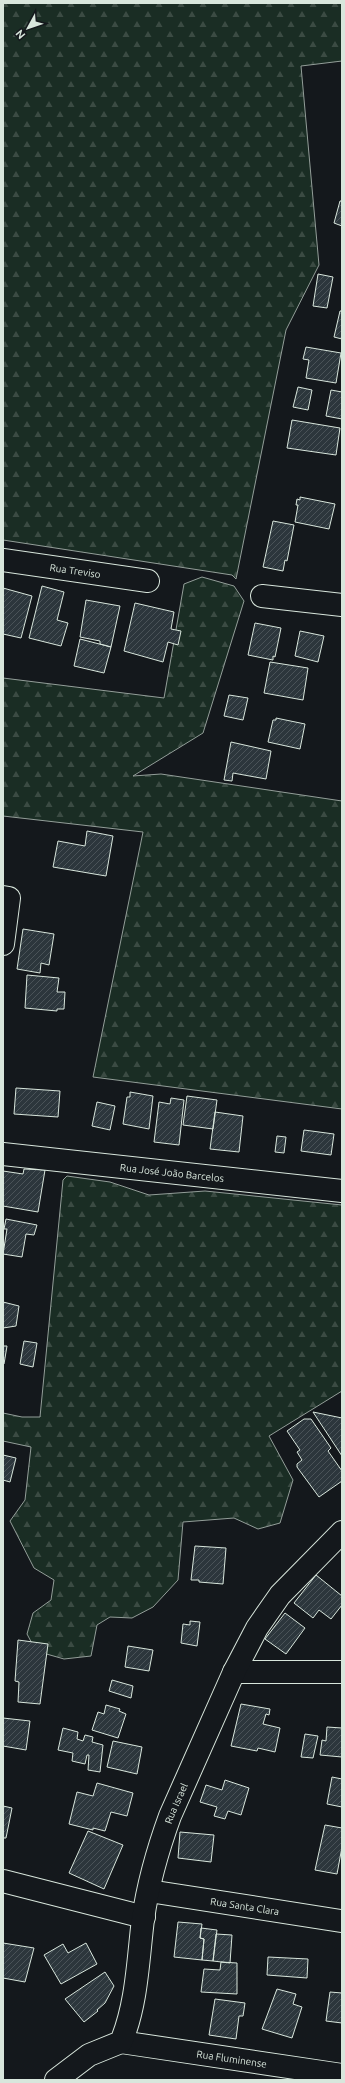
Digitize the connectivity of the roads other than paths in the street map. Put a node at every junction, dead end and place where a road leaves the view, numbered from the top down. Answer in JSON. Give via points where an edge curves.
{"nodes":[{"id":1,"x":3,"y":560,"type":"edge"},
{"id":2,"x":148,"y":581,"type":"dead end"},
{"id":3,"x":262,"y":596,"type":"dead end"},
{"id":4,"x":342,"y":605,"type":"edge"},
{"id":5,"x":6,"y":898,"type":"edge"},
{"id":6,"x":3,"y":944,"type":"edge"},
{"id":7,"x":3,"y":1154,"type":"edge"},
{"id":8,"x":342,"y":1191,"type":"edge"},
{"id":9,"x":342,"y":1532,"type":"edge"},
{"id":10,"x":234,"y":1672,"type":"junction"},
{"id":11,"x":342,"y":1672,"type":"edge"},
{"id":12,"x":3,"y":1881,"type":"edge"},
{"id":13,"x":149,"y":1892,"type":"junction"},
{"id":14,"x":144,"y":1917,"type":"junction"},
{"id":15,"x":341,"y":1921,"type":"dead end"},
{"id":16,"x":121,"y":2042,"type":"junction"},
{"id":17,"x":342,"y":2075,"type":"edge"},
{"id":18,"x":56,"y":2080,"type":"edge"}],
"edges":[{"from":1,"to":2,"type":"street","name":"Rua Treviso"},
{"from":3,"to":4,"type":"street"},
{"from":5,"to":6,"type":"street"},
{"from":7,"to":8,"type":"street","name":"Rua José João Barcelos"},
{"from":9,"to":10,"type":"street","name":"Rua Israel","via":[[280,1595],[257,1628]]},
{"from":10,"to":11,"type":"street"},
{"from":10,"to":13,"type":"street","name":"Rua Israel","via":[[170,1816]]},
{"from":12,"to":14,"type":"street"},
{"from":13,"to":14,"type":"street","name":"Rua Israel"},
{"from":13,"to":15,"type":"street","name":"Rua Santa Clara"},
{"from":14,"to":16,"type":"street","name":"Rua Israel","via":[[132,2009]]},
{"from":16,"to":17,"type":"street","name":"Rua Fluminense"},
{"from":16,"to":18,"type":"street","via":[[89,2055]]}]}
